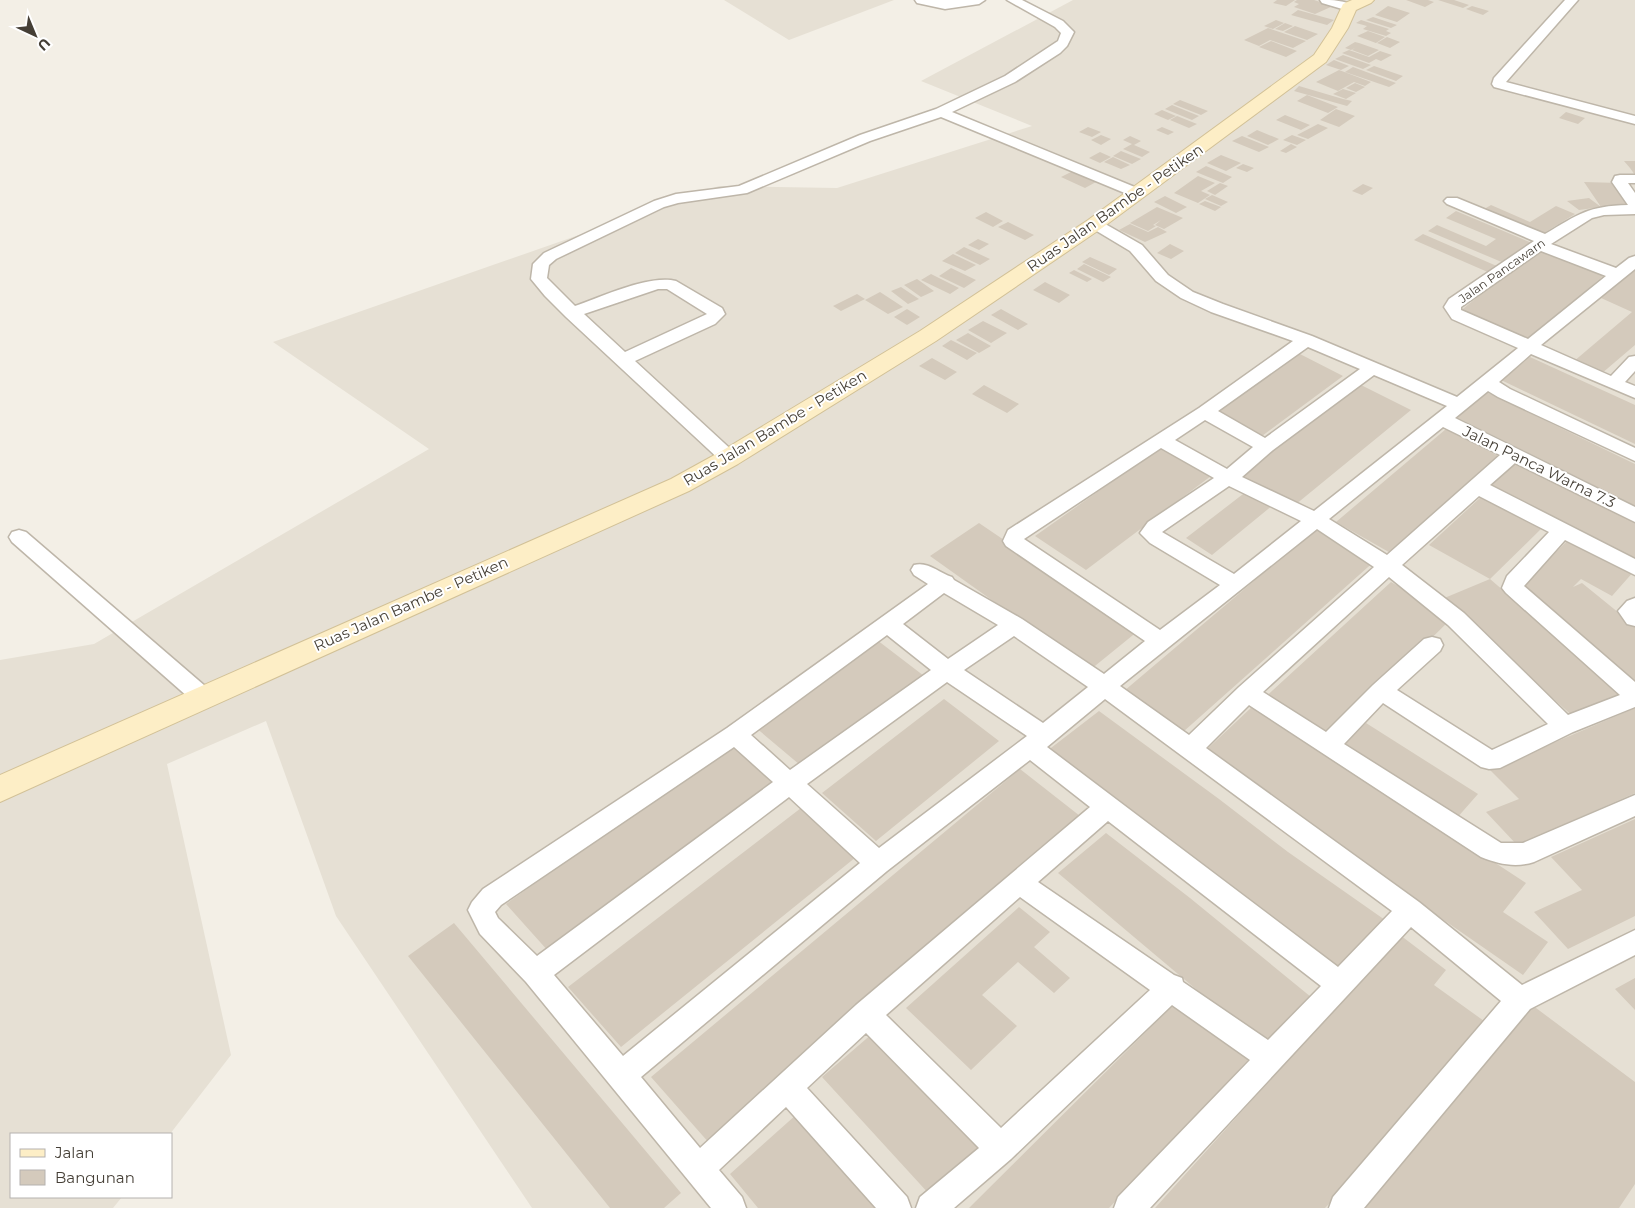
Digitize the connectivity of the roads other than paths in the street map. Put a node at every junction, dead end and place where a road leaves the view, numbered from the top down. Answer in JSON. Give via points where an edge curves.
{"nodes":[{"id":1,"x":921,"y":0,"type":"edge"},
{"id":2,"x":979,"y":0,"type":"edge"},
{"id":3,"x":1014,"y":0,"type":"edge"},
{"id":4,"x":1326,"y":0,"type":"edge"},
{"id":5,"x":1572,"y":0,"type":"edge"},
{"id":6,"x":1357,"y":4,"type":"edge"},
{"id":7,"x":941,"y":112,"type":"junction"},
{"id":8,"x":1635,"y":120,"type":"edge"},
{"id":9,"x":1635,"y":179,"type":"edge"},
{"id":10,"x":1137,"y":193,"type":"junction"},
{"id":11,"x":1452,"y":201,"type":"dead end"},
{"id":12,"x":1635,"y":203,"type":"edge"},
{"id":13,"x":1635,"y":209,"type":"edge"},
{"id":14,"x":1095,"y":224,"type":"junction"},
{"id":15,"x":1543,"y":242,"type":"junction"},
{"id":16,"x":1635,"y":261,"type":"edge"},
{"id":17,"x":1616,"y":274,"type":"junction"},
{"id":18,"x":572,"y":313,"type":"junction"},
{"id":19,"x":1306,"y":340,"type":"junction"},
{"id":20,"x":1530,"y":346,"type":"junction"},
{"id":21,"x":622,"y":360,"type":"junction"},
{"id":22,"x":1635,"y":361,"type":"edge"},
{"id":23,"x":1371,"y":369,"type":"junction"},
{"id":24,"x":1488,"y":382,"type":"junction"},
{"id":25,"x":1614,"y":383,"type":"junction"},
{"id":26,"x":1635,"y":393,"type":"edge"},
{"id":27,"x":1205,"y":412,"type":"junction"},
{"id":28,"x":1451,"y":412,"type":"junction"},
{"id":29,"x":1160,"y":440,"type":"junction"},
{"id":30,"x":1266,"y":446,"type":"junction"},
{"id":31,"x":1513,"y":454,"type":"junction"},
{"id":32,"x":1635,"y":455,"type":"edge"},
{"id":33,"x":729,"y":458,"type":"junction"},
{"id":34,"x":1228,"y":478,"type":"junction"},
{"id":35,"x":1478,"y":487,"type":"junction"},
{"id":36,"x":1635,"y":514,"type":"edge"},
{"id":37,"x":1315,"y":519,"type":"junction"},
{"id":38,"x":1563,"y":530,"type":"junction"},
{"id":39,"x":19,"y":537,"type":"dead end"},
{"id":40,"x":1390,"y":567,"type":"junction"},
{"id":41,"x":1635,"y":568,"type":"edge"},
{"id":42,"x":921,"y":570,"type":"dead end"},
{"id":43,"x":944,"y":582,"type":"junction"},
{"id":44,"x":1235,"y":584,"type":"junction"},
{"id":45,"x":1635,"y":606,"type":"edge"},
{"id":46,"x":1635,"y":618,"type":"edge"},
{"id":47,"x":887,"y":623,"type":"junction"},
{"id":48,"x":1014,"y":625,"type":"junction"},
{"id":49,"x":1160,"y":641,"type":"junction"},
{"id":50,"x":1432,"y":645,"type":"dead end"},
{"id":51,"x":947,"y":670,"type":"junction"},
{"id":52,"x":1104,"y":686,"type":"junction"},
{"id":53,"x":1381,"y":690,"type":"junction"},
{"id":54,"x":1247,"y":693,"type":"junction"},
{"id":55,"x":1635,"y":697,"type":"edge"},
{"id":56,"x":204,"y":698,"type":"junction"},
{"id":57,"x":1565,"y":726,"type":"junction"},
{"id":58,"x":735,"y":734,"type":"junction"},
{"id":59,"x":1037,"y":741,"type":"junction"},
{"id":60,"x":1328,"y":745,"type":"junction"},
{"id":61,"x":1189,"y":750,"type":"junction"},
{"id":62,"x":790,"y":783,"type":"junction"},
{"id":63,"x":0,"y":789,"type":"edge"},
{"id":64,"x":1635,"y":805,"type":"edge"},
{"id":65,"x":1108,"y":806,"type":"junction"},
{"id":66,"x":878,"y":863,"type":"junction"},
{"id":67,"x":1018,"y":882,"type":"junction"},
{"id":68,"x":1410,"y":910,"type":"junction"},
{"id":69,"x":1635,"y":942,"type":"edge"},
{"id":70,"x":536,"y":973,"type":"junction"},
{"id":71,"x":1340,"y":984,"type":"junction"},
{"id":72,"x":1172,"y":987,"type":"junction"},
{"id":73,"x":1520,"y":1000,"type":"junction"},
{"id":74,"x":866,"y":1014,"type":"junction"},
{"id":75,"x":1270,"y":1057,"type":"junction"},
{"id":76,"x":622,"y":1075,"type":"junction"},
{"id":77,"x":787,"y":1087,"type":"junction"},
{"id":78,"x":1001,"y":1149,"type":"junction"},
{"id":79,"x":700,"y":1168,"type":"junction"},
{"id":80,"x":731,"y":1208,"type":"edge"},
{"id":81,"x":896,"y":1208,"type":"edge"},
{"id":82,"x":932,"y":1208,"type":"edge"},
{"id":83,"x":1128,"y":1208,"type":"edge"},
{"id":84,"x":1344,"y":1208,"type":"edge"}],
"edges":[{"from":1,"to":2,"type":"street","via":[[945,5]]},
{"from":3,"to":7,"type":"street","via":[[1066,28],[1067,37],[1055,50],[1010,79]]},
{"from":4,"to":6,"type":"street"},
{"from":5,"to":8,"type":"street","via":[[1499,84]]},
{"from":6,"to":10,"type":"main road","name":"Ruas Jalan Bambe - Petiken","via":[[1320,58]]},
{"from":7,"to":10,"type":"street"},
{"from":7,"to":18,"type":"street","via":[[865,138],[742,190],[660,204],[563,249],[541,264],[539,279]]},
{"from":9,"to":12,"type":"street","via":[[1619,182]]},
{"from":10,"to":14,"type":"main road","name":"Ruas Jalan Bambe - Petiken"},
{"from":11,"to":15,"type":"street"},
{"from":13,"to":15,"type":"street","name":"Jalan Pancawarn","via":[[1594,213]]},
{"from":14,"to":19,"type":"street","name":"Jalan Panca Warna 7.3","via":[[1136,248],[1162,278],[1186,295]]},
{"from":14,"to":33,"type":"main road","name":"Ruas Jalan Bambe - Petiken","via":[[928,336]]},
{"from":15,"to":17,"type":"street"},
{"from":15,"to":20,"type":"street","name":"Jalan Pancawarn","via":[[1452,307],[1458,315]]},
{"from":16,"to":17,"type":"street"},
{"from":17,"to":20,"type":"street"},
{"from":18,"to":21,"type":"street"},
{"from":18,"to":21,"type":"street","via":[[666,282],[717,314]]},
{"from":19,"to":23,"type":"street","name":"Jalan Panca Warna 7.3"},
{"from":19,"to":27,"type":"street"},
{"from":20,"to":24,"type":"street"},
{"from":20,"to":25,"type":"street"},
{"from":21,"to":33,"type":"street"},
{"from":22,"to":25,"type":"street"},
{"from":23,"to":28,"type":"street","name":"Jalan Panca Warna 7.3"},
{"from":23,"to":30,"type":"street"},
{"from":24,"to":28,"type":"street"},
{"from":24,"to":32,"type":"street","via":[[1504,393]]},
{"from":25,"to":26,"type":"street"},
{"from":27,"to":29,"type":"street"},
{"from":27,"to":30,"type":"street"},
{"from":28,"to":31,"type":"street","name":"Jalan Panca Warna 7.3"},
{"from":28,"to":37,"type":"street"},
{"from":29,"to":34,"type":"street"},
{"from":29,"to":49,"type":"street","via":[[1015,535],[1013,541]]},
{"from":30,"to":34,"type":"street"},
{"from":31,"to":35,"type":"street"},
{"from":31,"to":36,"type":"street","name":"Jalan Panca Warna 7.3"},
{"from":33,"to":56,"type":"main road","name":"Ruas Jalan Bambe - Petiken","via":[[680,485]]},
{"from":34,"to":37,"type":"street"},
{"from":34,"to":44,"type":"street","via":[[1154,527],[1150,533]]},
{"from":35,"to":38,"type":"street"},
{"from":35,"to":40,"type":"street"},
{"from":37,"to":40,"type":"street"},
{"from":37,"to":44,"type":"street"},
{"from":38,"to":41,"type":"street"},
{"from":38,"to":55,"type":"street","via":[[1514,581],[1513,588]]},
{"from":39,"to":56,"type":"street"},
{"from":40,"to":54,"type":"street"},
{"from":40,"to":57,"type":"street","via":[[1456,619]]},
{"from":42,"to":43,"type":"street"},
{"from":43,"to":47,"type":"street"},
{"from":43,"to":48,"type":"street"},
{"from":44,"to":49,"type":"street"},
{"from":45,"to":46,"type":"street","via":[[1629,610]]},
{"from":47,"to":51,"type":"street"},
{"from":47,"to":58,"type":"street"},
{"from":48,"to":51,"type":"street"},
{"from":48,"to":52,"type":"street"},
{"from":49,"to":52,"type":"street"},
{"from":50,"to":53,"type":"street"},
{"from":51,"to":59,"type":"street"},
{"from":51,"to":62,"type":"street"},
{"from":52,"to":59,"type":"street"},
{"from":52,"to":61,"type":"street"},
{"from":53,"to":57,"type":"street","via":[[1489,760],[1500,760]]},
{"from":53,"to":60,"type":"street"},
{"from":54,"to":60,"type":"street"},
{"from":54,"to":61,"type":"street"},
{"from":55,"to":57,"type":"street"},
{"from":56,"to":63,"type":"main road","name":"Ruas Jalan Bambe - Petiken"},
{"from":58,"to":62,"type":"street"},
{"from":58,"to":70,"type":"street","via":[[484,904],[481,910],[489,926]]},
{"from":59,"to":65,"type":"street"},
{"from":59,"to":66,"type":"street"},
{"from":60,"to":64,"type":"street","via":[[1501,854],[1525,854]]},
{"from":61,"to":68,"type":"street"},
{"from":62,"to":66,"type":"street"},
{"from":62,"to":70,"type":"street"},
{"from":65,"to":67,"type":"street"},
{"from":65,"to":71,"type":"street"},
{"from":66,"to":76,"type":"street"},
{"from":67,"to":72,"type":"street"},
{"from":67,"to":74,"type":"street"},
{"from":68,"to":71,"type":"street"},
{"from":68,"to":73,"type":"street"},
{"from":69,"to":73,"type":"street"},
{"from":70,"to":76,"type":"street"},
{"from":71,"to":75,"type":"street"},
{"from":72,"to":75,"type":"street"},
{"from":72,"to":78,"type":"street"},
{"from":73,"to":84,"type":"street"},
{"from":74,"to":77,"type":"street"},
{"from":74,"to":78,"type":"street"},
{"from":75,"to":83,"type":"street"},
{"from":76,"to":79,"type":"street"},
{"from":77,"to":79,"type":"street"},
{"from":77,"to":81,"type":"street"},
{"from":78,"to":82,"type":"street"},
{"from":79,"to":80,"type":"street"}]}
